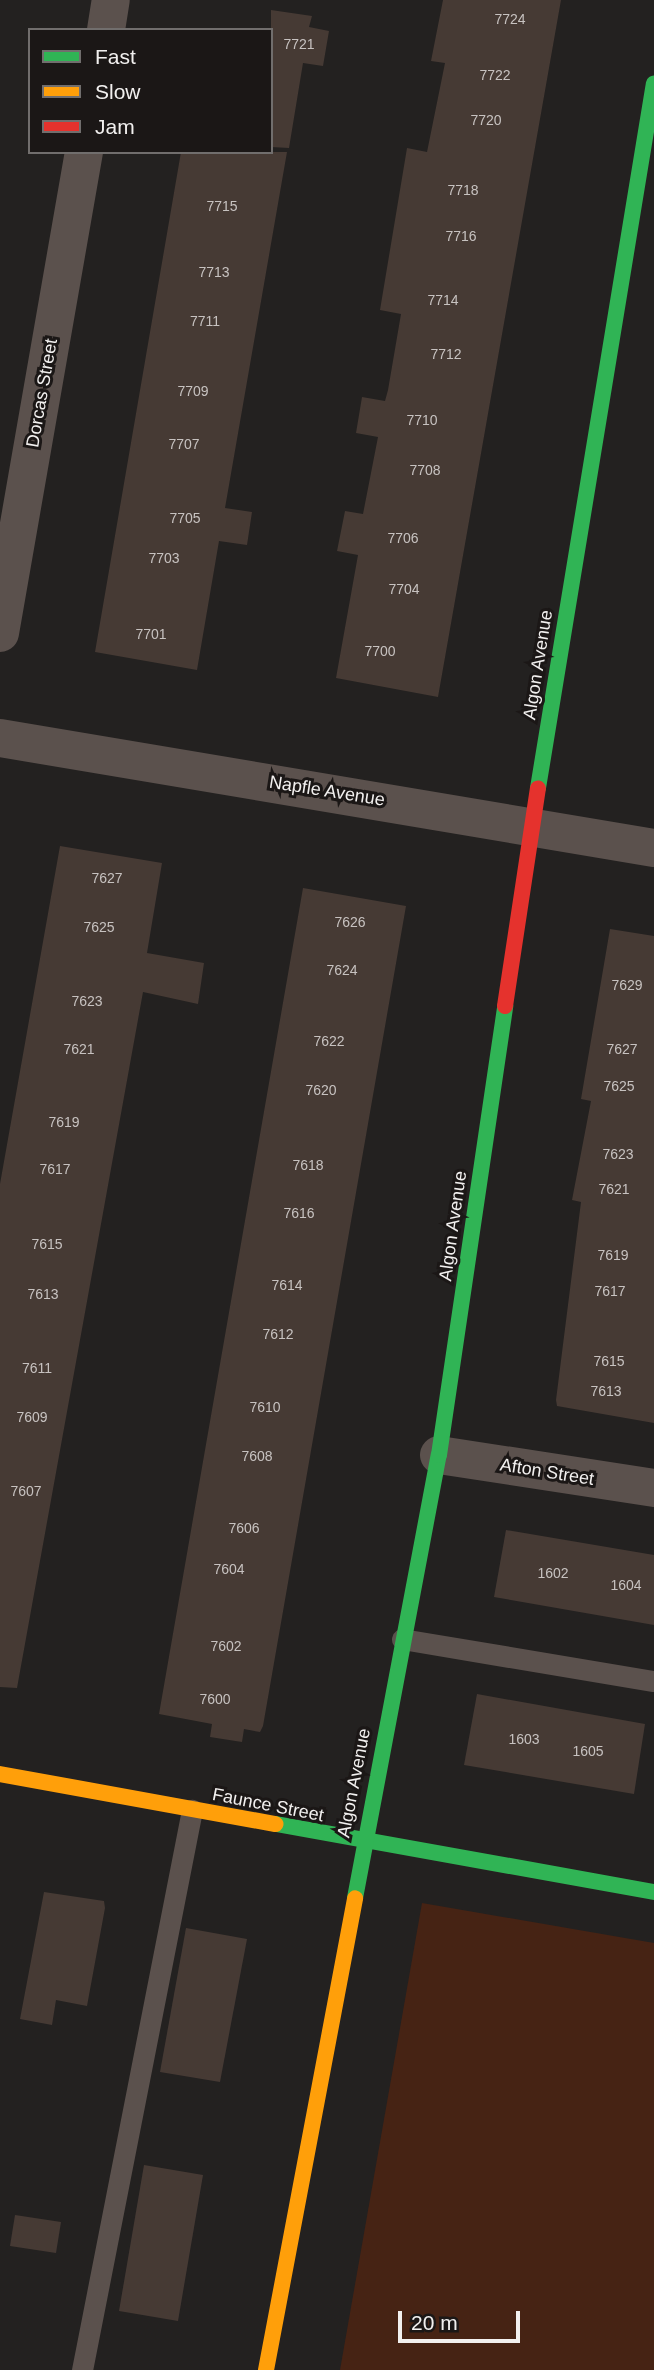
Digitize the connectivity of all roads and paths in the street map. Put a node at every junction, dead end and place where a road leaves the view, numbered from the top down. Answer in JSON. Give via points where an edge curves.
{"nodes":[{"id":1,"x":111,"y":0,"type":"edge"},
{"id":2,"x":106,"y":28,"type":"edge"},
{"id":3,"x":654,"y":83,"type":"edge"},
{"id":4,"x":84,"y":154,"type":"edge"},
{"id":5,"x":0,"y":633,"type":"edge"},
{"id":6,"x":0,"y":738,"type":"edge"},
{"id":7,"x":532,"y":825,"type":"junction"},
{"id":8,"x":654,"y":848,"type":"edge"},
{"id":9,"x":439,"y":1455,"type":"junction"},
{"id":10,"x":654,"y":1488,"type":"edge"},
{"id":11,"x":402,"y":1639,"type":"junction"},
{"id":12,"x":654,"y":1681,"type":"edge"},
{"id":13,"x":0,"y":1774,"type":"edge"},
{"id":14,"x":192,"y":1810,"type":"junction"},
{"id":15,"x":362,"y":1843,"type":"junction"},
{"id":16,"x":654,"y":1892,"type":"edge"},
{"id":17,"x":82,"y":2370,"type":"edge"},
{"id":18,"x":266,"y":2370,"type":"edge"}],
"edges":[{"from":1,"to":2,"type":"street"},
{"from":3,"to":7,"type":"street","name":"Algon Avenue"},
{"from":4,"to":5,"type":"street","name":"Dorcas Street"},
{"from":6,"to":7,"type":"street","name":"Napfle Avenue"},
{"from":7,"to":8,"type":"street","name":"Napfle Avenue"},
{"from":7,"to":9,"type":"street","name":"Algon Avenue"},
{"from":9,"to":10,"type":"street","name":"Afton Street"},
{"from":9,"to":11,"type":"street","name":"Algon Avenue"},
{"from":11,"to":12,"type":"lane"},
{"from":11,"to":15,"type":"street","name":"Algon Avenue"},
{"from":13,"to":14,"type":"street","name":"Faunce Street"},
{"from":14,"to":15,"type":"street","name":"Faunce Street"},
{"from":14,"to":17,"type":"lane"},
{"from":15,"to":16,"type":"street","name":"Faunce Street"},
{"from":15,"to":18,"type":"street","name":"Algon Avenue"}]}
